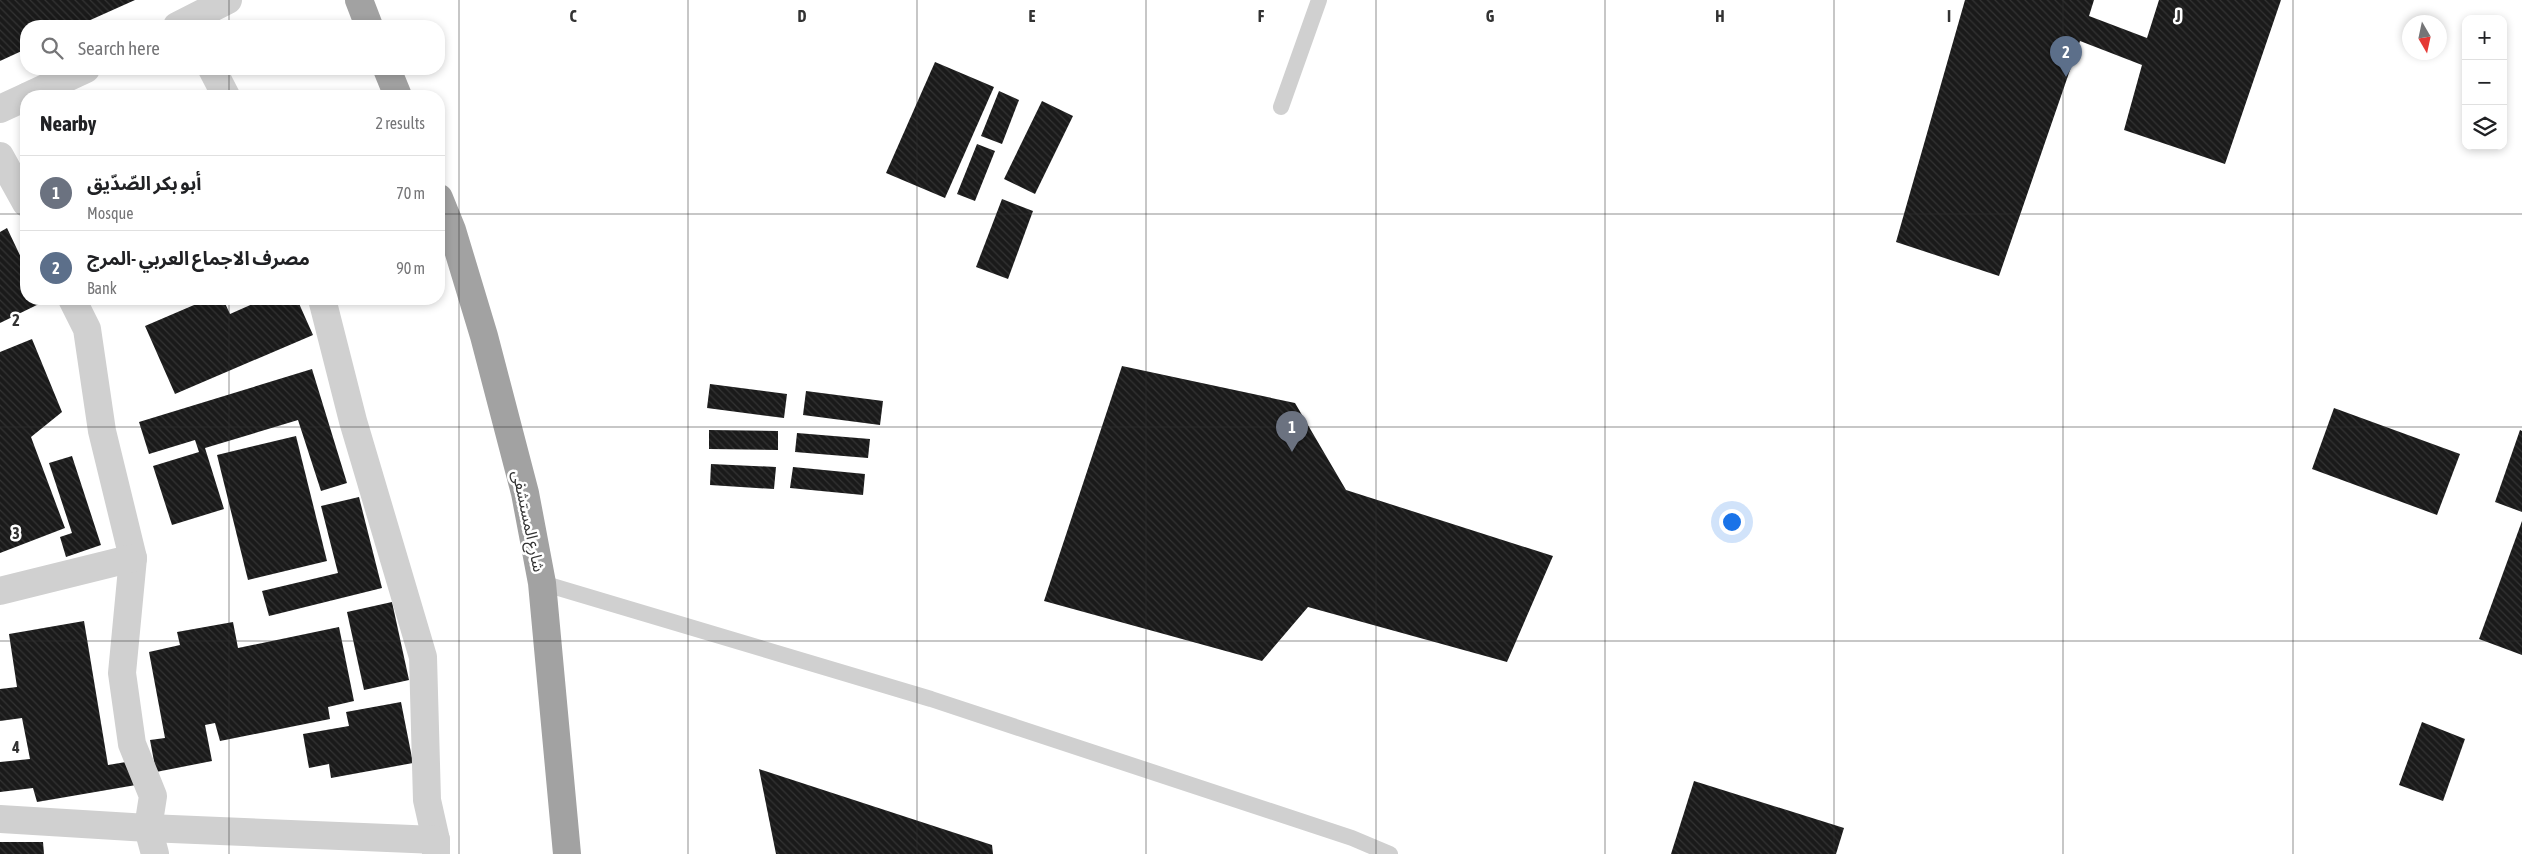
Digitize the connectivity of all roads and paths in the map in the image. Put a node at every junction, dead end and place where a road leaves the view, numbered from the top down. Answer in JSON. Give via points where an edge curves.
{"nodes":[{"id":1,"x":228,"y":0,"type":"edge"},
{"id":2,"x":359,"y":0,"type":"edge"},
{"id":3,"x":1319,"y":0,"type":"edge"},
{"id":4,"x":186,"y":18,"type":"edge"},
{"id":5,"x":367,"y":20,"type":"edge"},
{"id":6,"x":73,"y":75,"type":"edge"},
{"id":7,"x":215,"y":75,"type":"edge"},
{"id":8,"x":389,"y":75,"type":"edge"},
{"id":9,"x":42,"y":90,"type":"edge"},
{"id":10,"x":223,"y":90,"type":"edge"},
{"id":11,"x":395,"y":90,"type":"edge"},
{"id":12,"x":20,"y":100,"type":"edge"},
{"id":13,"x":1281,"y":107,"type":"dead end"},
{"id":14,"x":0,"y":109,"type":"edge"},
{"id":15,"x":0,"y":156,"type":"edge"},
{"id":16,"x":20,"y":193,"type":"edge"},
{"id":17,"x":445,"y":213,"type":"edge"},
{"id":18,"x":75,"y":305,"type":"edge"},
{"id":19,"x":324,"y":305,"type":"edge"},
{"id":20,"x":133,"y":558,"type":"junction"},
{"id":21,"x":542,"y":582,"type":"junction"},
{"id":22,"x":0,"y":591,"type":"edge"},
{"id":23,"x":0,"y":819,"type":"edge"},
{"id":24,"x":148,"y":828,"type":"junction"},
{"id":25,"x":436,"y":847,"type":"edge"},
{"id":26,"x":155,"y":854,"type":"edge"},
{"id":27,"x":567,"y":854,"type":"edge"},
{"id":28,"x":1390,"y":854,"type":"edge"}],
"edges":[{"from":1,"to":4,"type":"street"},
{"from":2,"to":5,"type":"highway"},
{"from":3,"to":13,"type":"lane"},
{"from":6,"to":9,"type":"street"},
{"from":7,"to":10,"type":"street"},
{"from":8,"to":11,"type":"highway"},
{"from":12,"to":14,"type":"street"},
{"from":15,"to":16,"type":"street"},
{"from":17,"to":21,"type":"highway","name":"شارع المستشفى","via":[[484,336],[525,493]]},
{"from":18,"to":20,"type":"street","via":[[87,329],[102,431]]},
{"from":19,"to":25,"type":"street","via":[[423,657],[427,800]]},
{"from":20,"to":22,"type":"street"},
{"from":20,"to":24,"type":"street","via":[[122,673],[132,744],[153,796]]},
{"from":21,"to":27,"type":"highway","name":"شارع المستشفى"},
{"from":21,"to":28,"type":"lane","via":[[940,702],[1352,838]]},
{"from":23,"to":24,"type":"street"},
{"from":24,"to":25,"type":"street"},
{"from":24,"to":26,"type":"street"}]}
